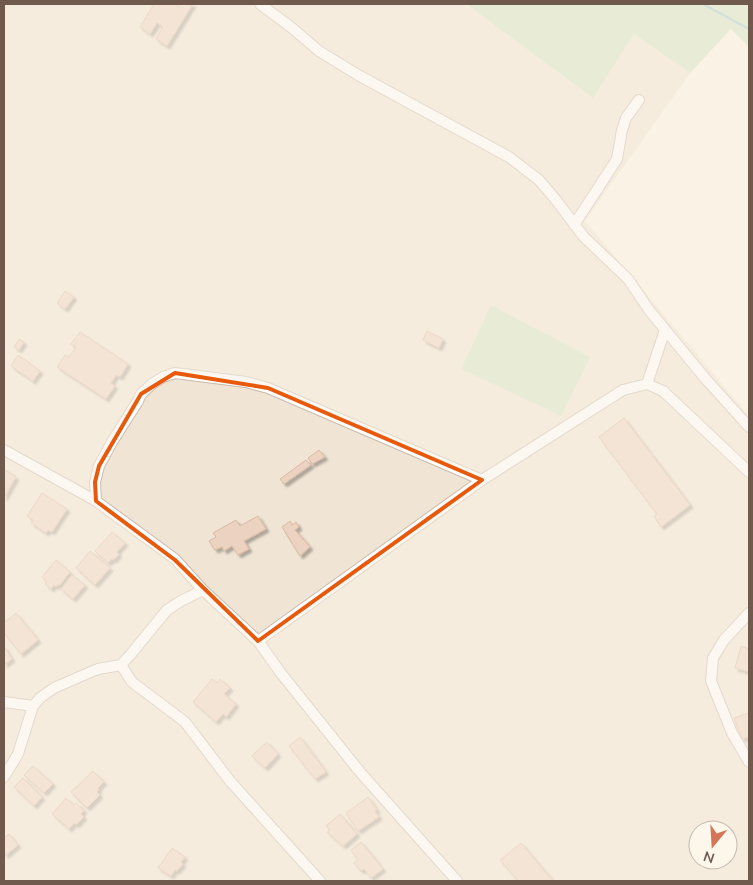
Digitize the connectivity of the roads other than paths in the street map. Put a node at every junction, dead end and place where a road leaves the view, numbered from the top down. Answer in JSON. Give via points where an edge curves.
{"nodes":[{"id":1,"x":260,"y":4,"type":"edge"},
{"id":2,"x":639,"y":100,"type":"dead end"},
{"id":3,"x":574,"y":225,"type":"junction"},
{"id":4,"x":665,"y":330,"type":"junction"},
{"id":5,"x":647,"y":384,"type":"junction"},
{"id":6,"x":749,"y":427,"type":"edge"},
{"id":7,"x":4,"y":450,"type":"edge"},
{"id":8,"x":749,"y":472,"type":"edge"},
{"id":9,"x":482,"y":480,"type":"junction"},
{"id":10,"x":96,"y":501,"type":"junction"},
{"id":11,"x":203,"y":590,"type":"junction"},
{"id":12,"x":749,"y":613,"type":"edge"},
{"id":13,"x":258,"y":641,"type":"junction"},
{"id":14,"x":120,"y":665,"type":"junction"},
{"id":15,"x":4,"y":702,"type":"edge"},
{"id":16,"x":33,"y":706,"type":"junction"},
{"id":17,"x":749,"y":762,"type":"edge"},
{"id":18,"x":4,"y":777,"type":"edge"},
{"id":19,"x":320,"y":881,"type":"edge"},
{"id":20,"x":457,"y":881,"type":"edge"}],
"edges":[{"from":1,"to":3,"type":"street","via":[[319,51],[358,75],[509,157],[539,180]]},
{"from":2,"to":3,"type":"street","via":[[626,118],[617,159]]},
{"from":3,"to":4,"type":"street","via":[[628,279]]},
{"from":4,"to":5,"type":"street"},
{"from":4,"to":6,"type":"street"},
{"from":5,"to":8,"type":"street","via":[[663,391]]},
{"from":5,"to":9,"type":"street","via":[[623,390]]},
{"from":7,"to":10,"type":"street"},
{"from":9,"to":10,"type":"street","via":[[268,388],[175,373],[163,377],[141,394],[99,466],[95,482]]},
{"from":9,"to":13,"type":"street"},
{"from":10,"to":11,"type":"street","via":[[175,560]]},
{"from":11,"to":13,"type":"street"},
{"from":11,"to":14,"type":"street","via":[[167,610]]},
{"from":12,"to":17,"type":"street","via":[[724,640],[713,658],[711,681],[732,733]]},
{"from":13,"to":20,"type":"street","via":[[360,772]]},
{"from":14,"to":16,"type":"street","via":[[98,669],[54,688]]},
{"from":14,"to":19,"type":"street","via":[[132,682],[184,722],[230,781]]},
{"from":15,"to":16,"type":"street"},
{"from":16,"to":18,"type":"street","via":[[18,754]]}]}
